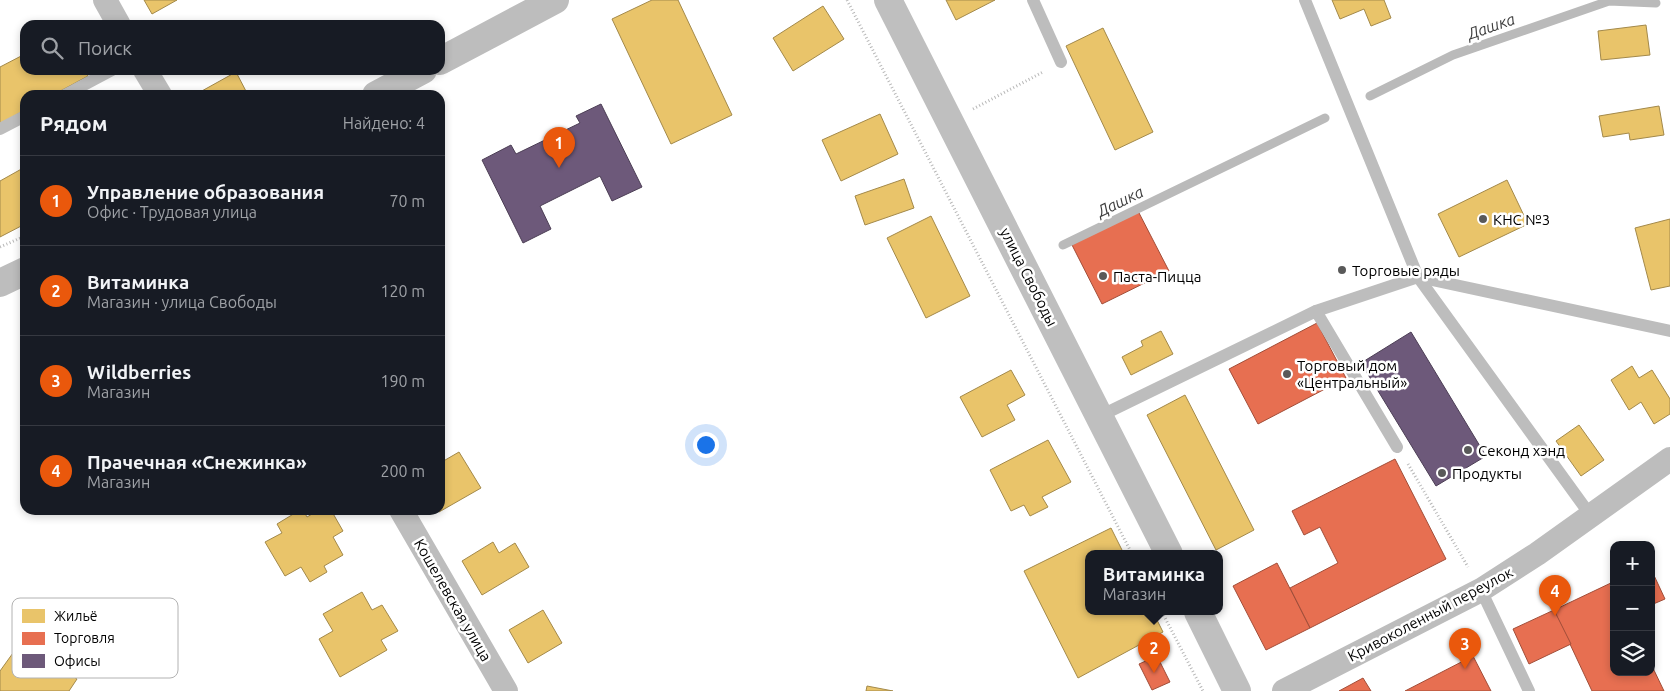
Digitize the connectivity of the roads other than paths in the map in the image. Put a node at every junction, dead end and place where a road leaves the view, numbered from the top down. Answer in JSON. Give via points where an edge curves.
{"nodes":[{"id":1,"x":105,"y":0,"type":"edge"},
{"id":2,"x":555,"y":0,"type":"edge"},
{"id":3,"x":888,"y":0,"type":"edge"},
{"id":4,"x":1032,"y":0,"type":"edge"},
{"id":5,"x":1305,"y":0,"type":"edge"},
{"id":6,"x":117,"y":20,"type":"edge"},
{"id":7,"x":445,"y":58,"type":"edge"},
{"id":8,"x":1061,"y":62,"type":"road end"},
{"id":9,"x":103,"y":75,"type":"edge"},
{"id":10,"x":148,"y":75,"type":"edge"},
{"id":11,"x":414,"y":75,"type":"edge"},
{"id":12,"x":74,"y":90,"type":"edge"},
{"id":13,"x":157,"y":90,"type":"edge"},
{"id":14,"x":385,"y":90,"type":"edge"},
{"id":15,"x":20,"y":119,"type":"edge"},
{"id":16,"x":0,"y":129,"type":"edge"},
{"id":17,"x":20,"y":273,"type":"edge"},
{"id":18,"x":1418,"y":277,"type":"junction"},
{"id":19,"x":0,"y":283,"type":"edge"},
{"id":20,"x":1316,"y":310,"type":"junction"},
{"id":21,"x":1670,"y":332,"type":"edge"},
{"id":22,"x":1100,"y":416,"type":"junction"},
{"id":23,"x":1397,"y":447,"type":"road end"},
{"id":24,"x":1670,"y":459,"type":"edge"},
{"id":25,"x":404,"y":515,"type":"edge"},
{"id":26,"x":1590,"y":516,"type":"junction"},
{"id":27,"x":1167,"y":550,"type":"edge"},
{"id":28,"x":1481,"y":590,"type":"junction"},
{"id":29,"x":1199,"y":615,"type":"edge"},
{"id":30,"x":506,"y":691,"type":"edge"},
{"id":31,"x":1237,"y":691,"type":"edge"},
{"id":32,"x":1284,"y":691,"type":"edge"},
{"id":33,"x":1529,"y":691,"type":"edge"}],
"edges":[{"from":1,"to":6,"type":"street"},
{"from":2,"to":7,"type":"street"},
{"from":3,"to":22,"type":"main road","name":"улица Свободы"},
{"from":4,"to":8,"type":"lane"},
{"from":5,"to":18,"type":"lane"},
{"from":9,"to":12,"type":"lane"},
{"from":10,"to":13,"type":"street"},
{"from":11,"to":14,"type":"street"},
{"from":15,"to":16,"type":"lane"},
{"from":17,"to":19,"type":"street"},
{"from":18,"to":20,"type":"lane"},
{"from":18,"to":21,"type":"lane"},
{"from":18,"to":26,"type":"lane"},
{"from":20,"to":22,"type":"lane"},
{"from":20,"to":23,"type":"lane"},
{"from":22,"to":27,"type":"main road","name":"улица Свободы"},
{"from":24,"to":26,"type":"street","name":"Кривоколенный переулок"},
{"from":25,"to":30,"type":"street","name":"Кошелевская улица"},
{"from":26,"to":28,"type":"street","name":"Кривоколенный переулок"},
{"from":28,"to":32,"type":"street","name":"Кривоколенный переулок"},
{"from":28,"to":33,"type":"lane"},
{"from":29,"to":31,"type":"main road"}]}
